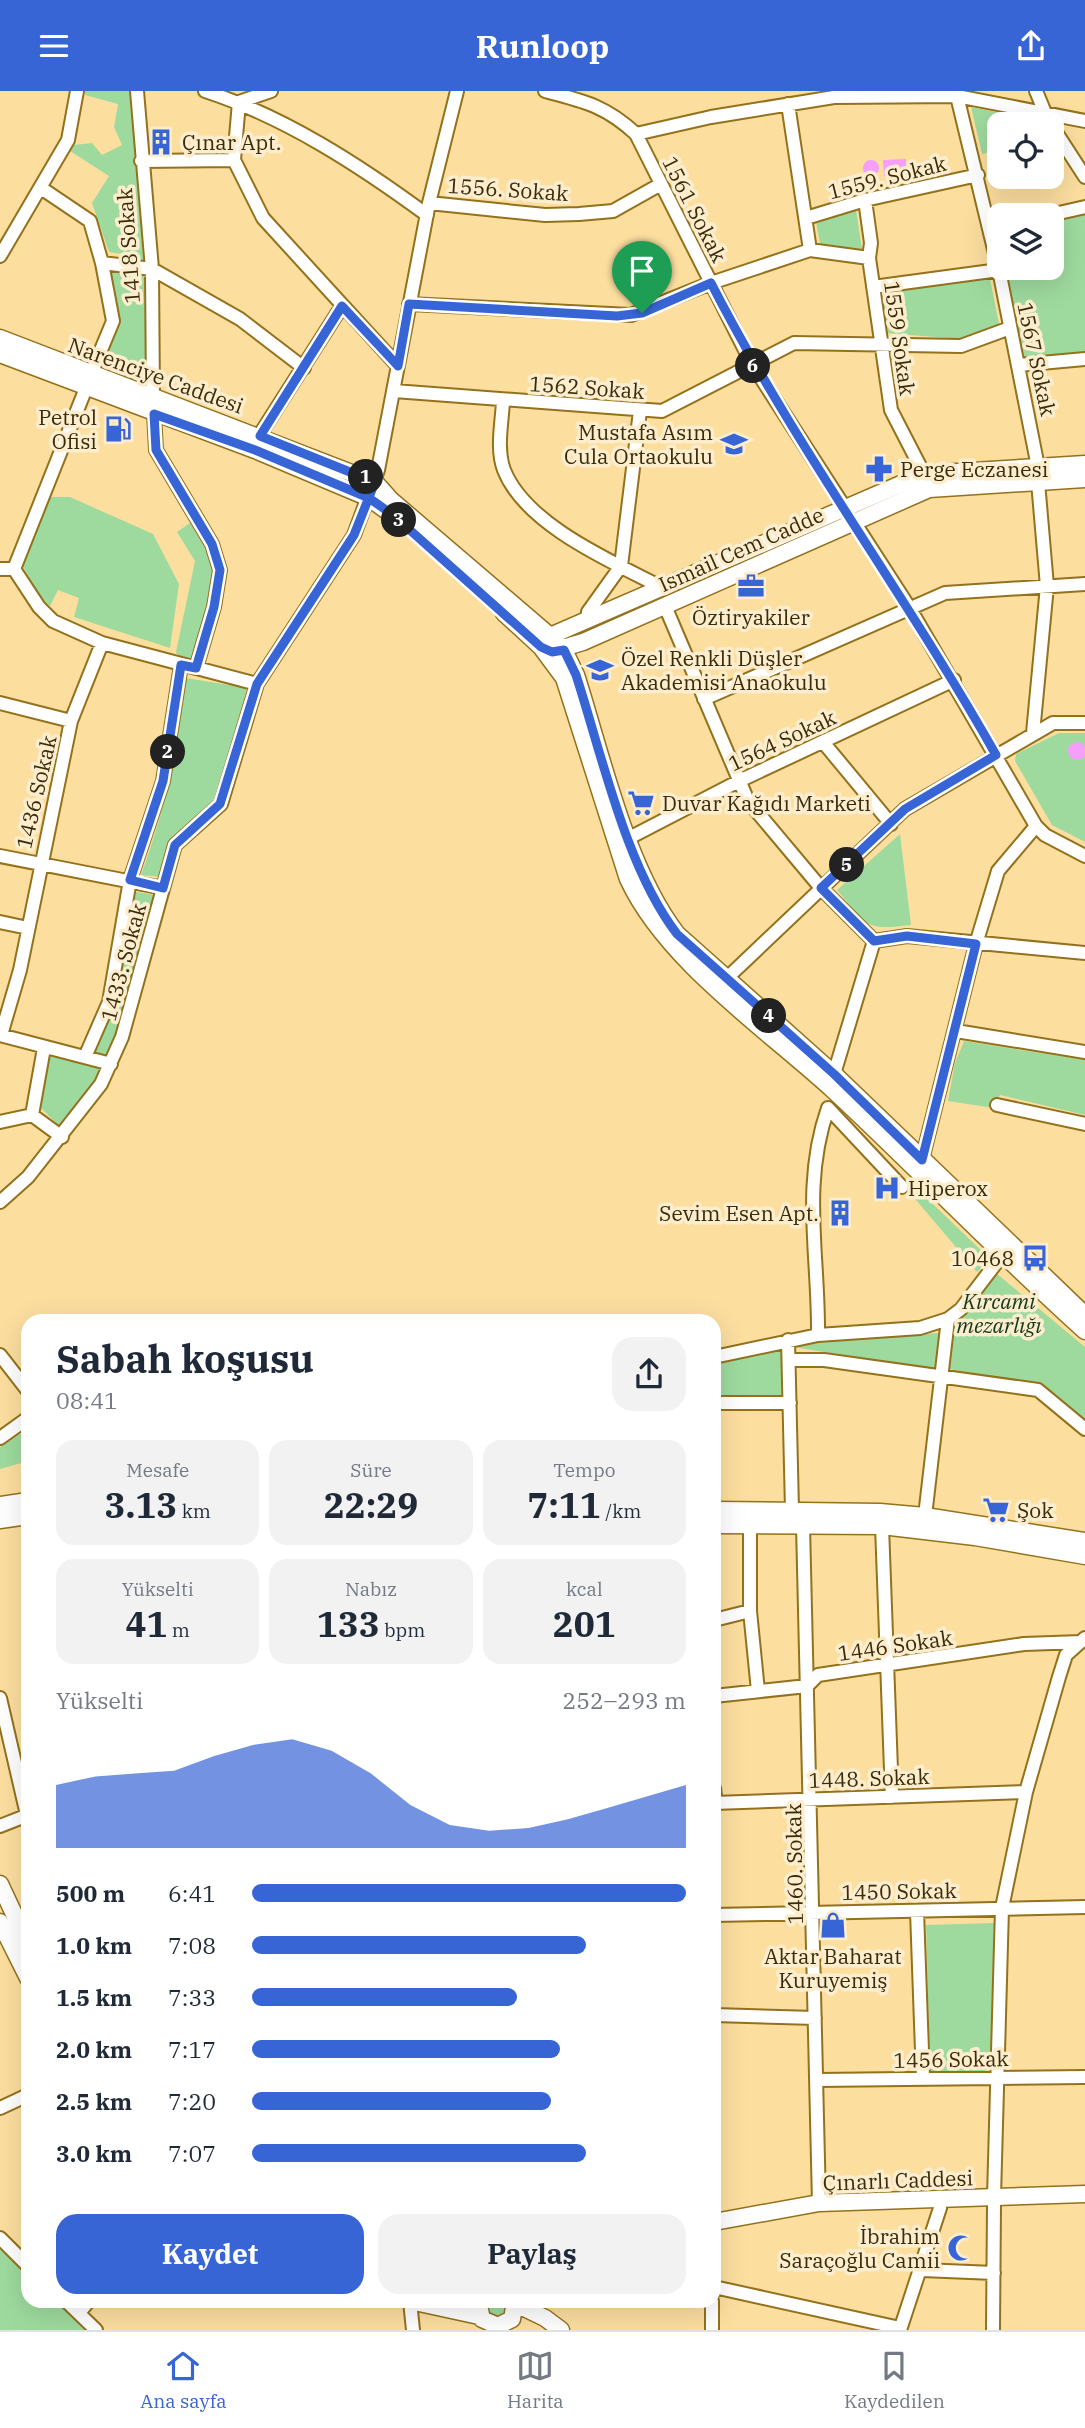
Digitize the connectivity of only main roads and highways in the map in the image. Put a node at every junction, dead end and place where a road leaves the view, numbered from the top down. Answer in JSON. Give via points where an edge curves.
{"nodes":[{"id":1,"x":0,"y":338,"type":"edge"},
{"id":2,"x":0,"y":354,"type":"edge"},
{"id":3,"x":89,"y":381,"type":"junction"},
{"id":4,"x":154,"y":406,"type":"junction"},
{"id":5,"x":1085,"y":464,"type":"edge"},
{"id":6,"x":1038,"y":475,"type":"junction"},
{"id":7,"x":1085,"y":479,"type":"edge"},
{"id":8,"x":546,"y":642,"type":"junction"},
{"id":9,"x":583,"y":642,"type":"junction"},
{"id":10,"x":564,"y":650,"type":"junction"},
{"id":11,"x":576,"y":675,"type":"junction"},
{"id":12,"x":1082,"y":1307,"type":"edge"},
{"id":13,"x":1085,"y":1331,"type":"edge"},
{"id":14,"x":21,"y":1502,"type":"edge"},
{"id":15,"x":0,"y":1505,"type":"edge"},
{"id":16,"x":721,"y":1510,"type":"edge"},
{"id":17,"x":21,"y":1517,"type":"edge"},
{"id":18,"x":0,"y":1520,"type":"edge"},
{"id":19,"x":721,"y":1525,"type":"edge"},
{"id":20,"x":1085,"y":1541,"type":"edge"},
{"id":21,"x":1085,"y":1556,"type":"edge"},
{"id":22,"x":0,"y":1884,"type":"edge"},
{"id":23,"x":0,"y":1922,"type":"edge"},
{"id":24,"x":21,"y":1929,"type":"edge"},
{"id":25,"x":21,"y":1964,"type":"edge"},
{"id":26,"x":1085,"y":2194,"type":"edge"},
{"id":27,"x":994,"y":2201,"type":"junction"},
{"id":28,"x":1085,"y":2204,"type":"edge"},
{"id":29,"x":721,"y":2221,"type":"edge"},
{"id":30,"x":721,"y":2230,"type":"edge"},
{"id":31,"x":479,"y":2308,"type":"edge"},
{"id":32,"x":515,"y":2308,"type":"edge"},
{"id":33,"x":526,"y":2308,"type":"edge"},
{"id":34,"x":503,"y":2325,"type":"junction"},
{"id":35,"x":520,"y":2330,"type":"edge"},
{"id":36,"x":561,"y":2330,"type":"edge"}],
"edges":[{"from":1,"to":3,"type":"main road","name":"Narenciye Caddesi"},
{"from":2,"to":3,"type":"main road","name":"Narenciye Caddesi"},
{"from":3,"to":4,"type":"main road","name":"Narenciye Caddesi"},
{"from":4,"to":8,"type":"main road","name":"Narenciye Caddesi","via":[[369,498]]},
{"from":4,"to":8,"type":"main road","name":"Narenciye Caddesi","via":[[260,436],[375,482]]},
{"from":5,"to":6,"type":"main road","name":"Ismail Cem Cadde"},
{"from":6,"to":7,"type":"main road","name":"Ismail Cem Cadde"},
{"from":6,"to":8,"type":"main road","name":"Ismail Cem Cadde","via":[[924,474]]},
{"from":6,"to":9,"type":"main road","name":"Ismail Cem Cadde","via":[[929,489]]},
{"from":8,"to":10,"type":"main road","via":[[552,652]]},
{"from":8,"to":13,"type":"main road","via":[[564,678],[628,879],[651,921],[668,942],[833,1090]]},
{"from":9,"to":10,"type":"main road","name":"Ismail Cem Cadde"},
{"from":9,"to":11,"type":"main road","via":[[575,662]]},
{"from":10,"to":11,"type":"main road"},
{"from":11,"to":12,"type":"main road","via":[[643,880],[677,934]]},
{"from":14,"to":15,"type":"main road"},
{"from":16,"to":20,"type":"main road","via":[[925,1516]]},
{"from":17,"to":18,"type":"main road"},
{"from":19,"to":21,"type":"main road","via":[[882,1526]]},
{"from":22,"to":24,"type":"main road"},
{"from":23,"to":25,"type":"main road"},
{"from":26,"to":27,"type":"main road","name":"Çınarlı Caddesi"},
{"from":27,"to":28,"type":"main road","name":"Çınarlı Caddesi"},
{"from":27,"to":29,"type":"main road","name":"Çınarlı Caddesi","via":[[819,2203]]},
{"from":27,"to":30,"type":"main road","name":"Çınarlı Caddesi","via":[[820,2213]]},
{"from":31,"to":34,"type":"main road","via":[[492,2326]]},
{"from":32,"to":34,"type":"main road","via":[[512,2319]]},
{"from":33,"to":36,"type":"main road"},
{"from":34,"to":35,"type":"main road"}]}
